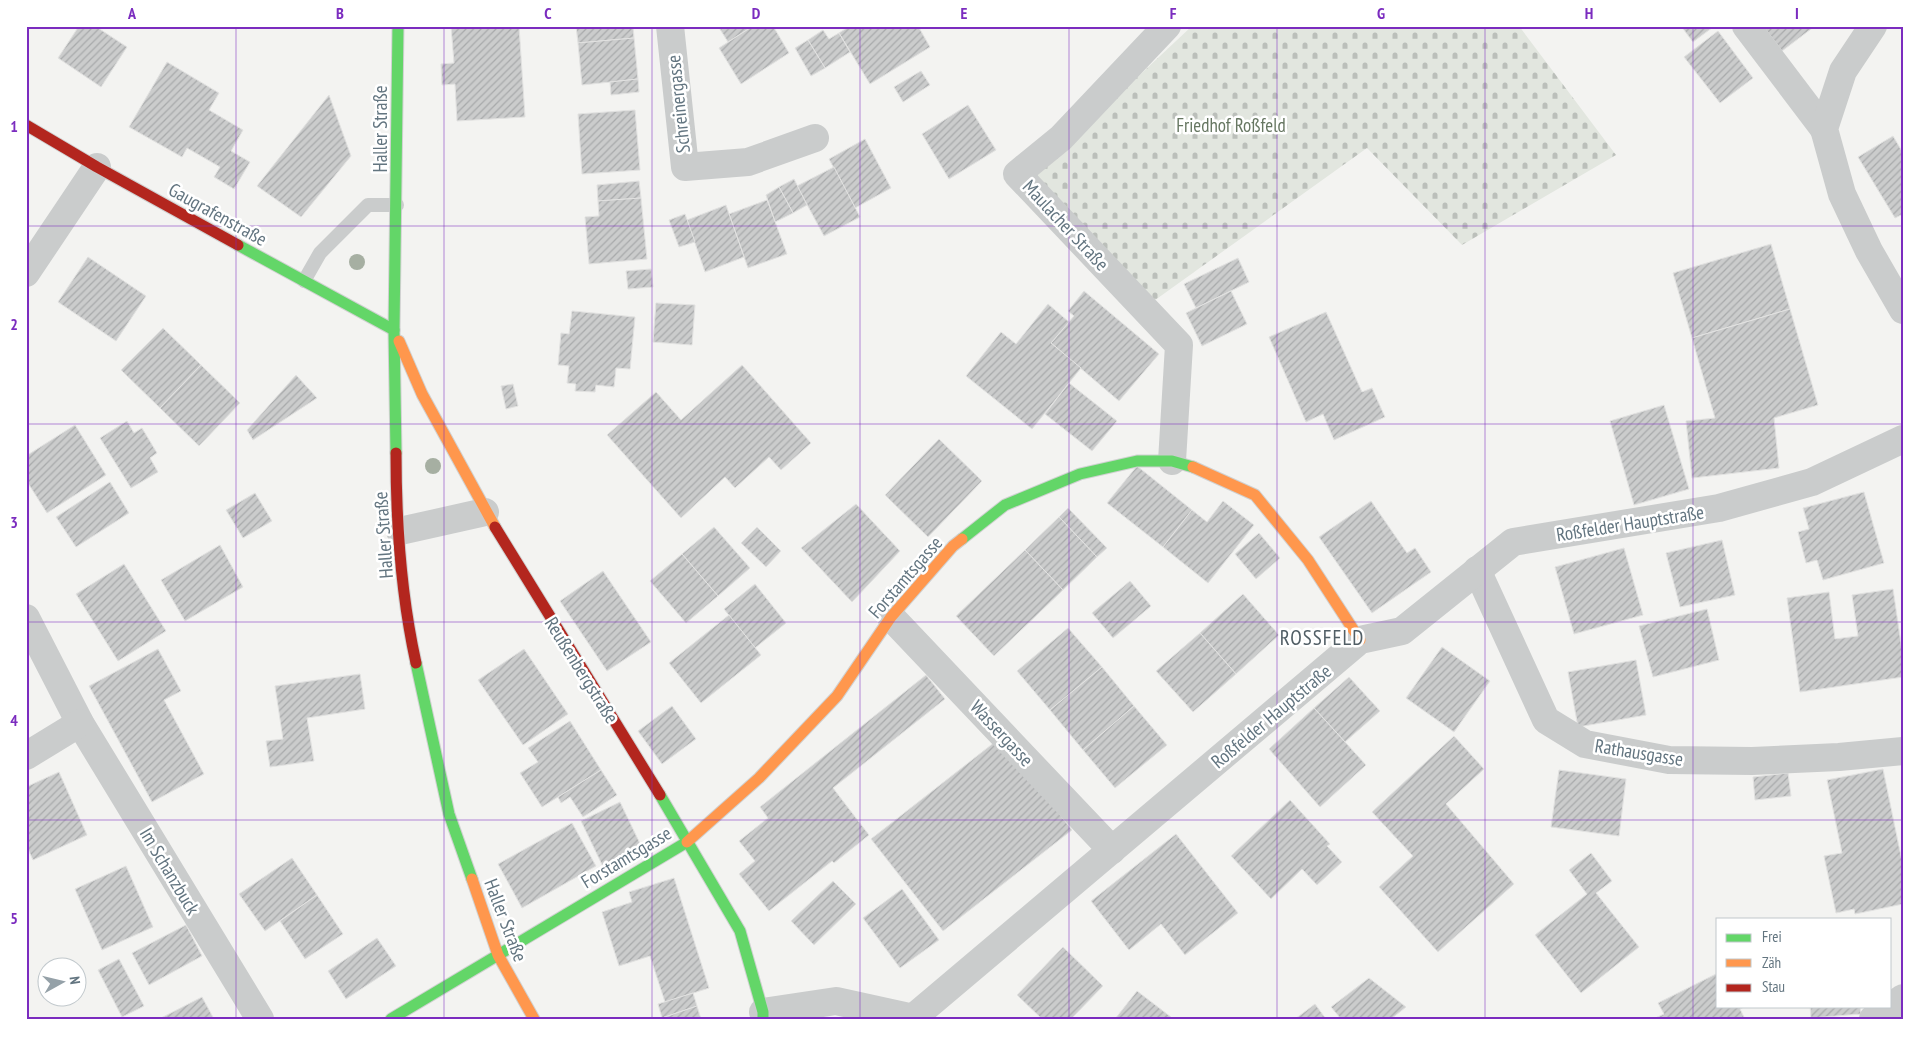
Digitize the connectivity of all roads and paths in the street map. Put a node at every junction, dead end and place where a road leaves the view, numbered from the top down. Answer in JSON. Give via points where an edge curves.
{"nodes":[{"id":1,"x":398,"y":26,"type":"edge"},
{"id":2,"x":670,"y":26,"type":"edge"},
{"id":3,"x":1166,"y":26,"type":"edge"},
{"id":4,"x":1746,"y":26,"type":"edge"},
{"id":5,"x":1873,"y":26,"type":"edge"},
{"id":6,"x":26,"y":124,"type":"edge"},
{"id":7,"x":1824,"y":129,"type":"junction"},
{"id":8,"x":815,"y":138,"type":"dead end"},
{"id":9,"x":97,"y":167,"type":"junction"},
{"id":10,"x":397,"y":205,"type":"junction"},
{"id":11,"x":26,"y":273,"type":"edge"},
{"id":12,"x":304,"y":281,"type":"junction"},
{"id":13,"x":1903,"y":310,"type":"edge"},
{"id":14,"x":394,"y":330,"type":"junction"},
{"id":15,"x":1903,"y":439,"type":"edge"},
{"id":16,"x":1172,"y":461,"type":"junction"},
{"id":17,"x":485,"y":512,"type":"junction"},
{"id":18,"x":400,"y":532,"type":"junction"},
{"id":19,"x":1477,"y":570,"type":"junction"},
{"id":20,"x":891,"y":616,"type":"junction"},
{"id":21,"x":26,"y":618,"type":"edge"},
{"id":22,"x":1360,"y":640,"type":"junction"},
{"id":23,"x":80,"y":723,"type":"junction"},
{"id":24,"x":1903,"y":751,"type":"edge"},
{"id":25,"x":26,"y":756,"type":"edge"},
{"id":26,"x":688,"y":841,"type":"junction"},
{"id":27,"x":1112,"y":850,"type":"junction"},
{"id":28,"x":498,"y":955,"type":"junction"},
{"id":29,"x":1903,"y":998,"type":"edge"},
{"id":30,"x":1892,"y":1006,"type":"edge"},
{"id":31,"x":1889,"y":1008,"type":"edge"},
{"id":32,"x":763,"y":1015,"type":"edge"},
{"id":33,"x":916,"y":1018,"type":"edge"},
{"id":34,"x":260,"y":1019,"type":"edge"},
{"id":35,"x":391,"y":1019,"type":"edge"},
{"id":36,"x":534,"y":1019,"type":"edge"},
{"id":37,"x":1873,"y":1019,"type":"edge"}],
"edges":[{"from":1,"to":10,"type":"street","name":"Haller Straße"},
{"from":2,"to":8,"type":"street","name":"Schreinergasse","via":[[685,167],[748,162]]},
{"from":3,"to":16,"type":"street","name":"Maulacher Straße","via":[[1062,138],[1017,174],[1179,345]]},
{"from":4,"to":7,"type":"street"},
{"from":5,"to":7,"type":"street","via":[[1843,71]]},
{"from":6,"to":9,"type":"street","name":"Gaugrafenstraße"},
{"from":7,"to":13,"type":"street","via":[[1842,194],[1869,251]]},
{"from":9,"to":11,"type":"street"},
{"from":9,"to":12,"type":"street","name":"Gaugrafenstraße"},
{"from":10,"to":12,"type":"lane","via":[[368,205],[320,253]]},
{"from":10,"to":14,"type":"street","name":"Haller Straße"},
{"from":12,"to":14,"type":"street","name":"Gaugrafenstraße"},
{"from":14,"to":17,"type":"street","name":"Reußenbergstraße","via":[[422,394]]},
{"from":14,"to":18,"type":"street","name":"Haller Straße","via":[[396,487]]},
{"from":15,"to":19,"type":"street","name":"Roßfelder Hauptstraße","via":[[1812,482],[1719,508],[1513,542]]},
{"from":16,"to":20,"type":"street","name":"Forstamtsgasse","via":[[1137,461],[1080,474],[1005,505],[952,546]]},
{"from":16,"to":22,"type":"street","name":"Forstamtsgasse","via":[[1187,464],[1255,495],[1308,560]]},
{"from":17,"to":18,"type":"street"},
{"from":17,"to":26,"type":"street","name":"Reußenbergstraße"},
{"from":18,"to":28,"type":"street","name":"Haller Straße","via":[[407,622],[449,814]]},
{"from":19,"to":22,"type":"street","name":"Roßfelder Hauptstraße","via":[[1402,631]]},
{"from":19,"to":24,"type":"street","name":"Rathausgasse","via":[[1546,720],[1585,744],[1669,760],[1752,761]]},
{"from":20,"to":26,"type":"street","name":"Forstamtsgasse","via":[[837,696],[759,778]]},
{"from":20,"to":27,"type":"street","name":"Wassergasse"},
{"from":21,"to":23,"type":"street","name":"Im Schanzbuck"},
{"from":22,"to":27,"type":"street","name":"Roßfelder Hauptstraße"},
{"from":23,"to":25,"type":"street"},
{"from":23,"to":34,"type":"street","name":"Im Schanzbuck"},
{"from":26,"to":28,"type":"street","name":"Forstamtsgasse"},
{"from":26,"to":32,"type":"street","name":"Reußenbergstraße","via":[[740,931]]},
{"from":27,"to":33,"type":"street","name":"Roßfelder Hauptstraße"},
{"from":28,"to":35,"type":"street","name":"Forstamtsgasse"},
{"from":28,"to":36,"type":"street","name":"Haller Straße"},
{"from":29,"to":30,"type":"street"},
{"from":31,"to":37,"type":"street"},
{"from":32,"to":33,"type":"street","name":"Reußenbergstraße","via":[[836,1001]]}]}
